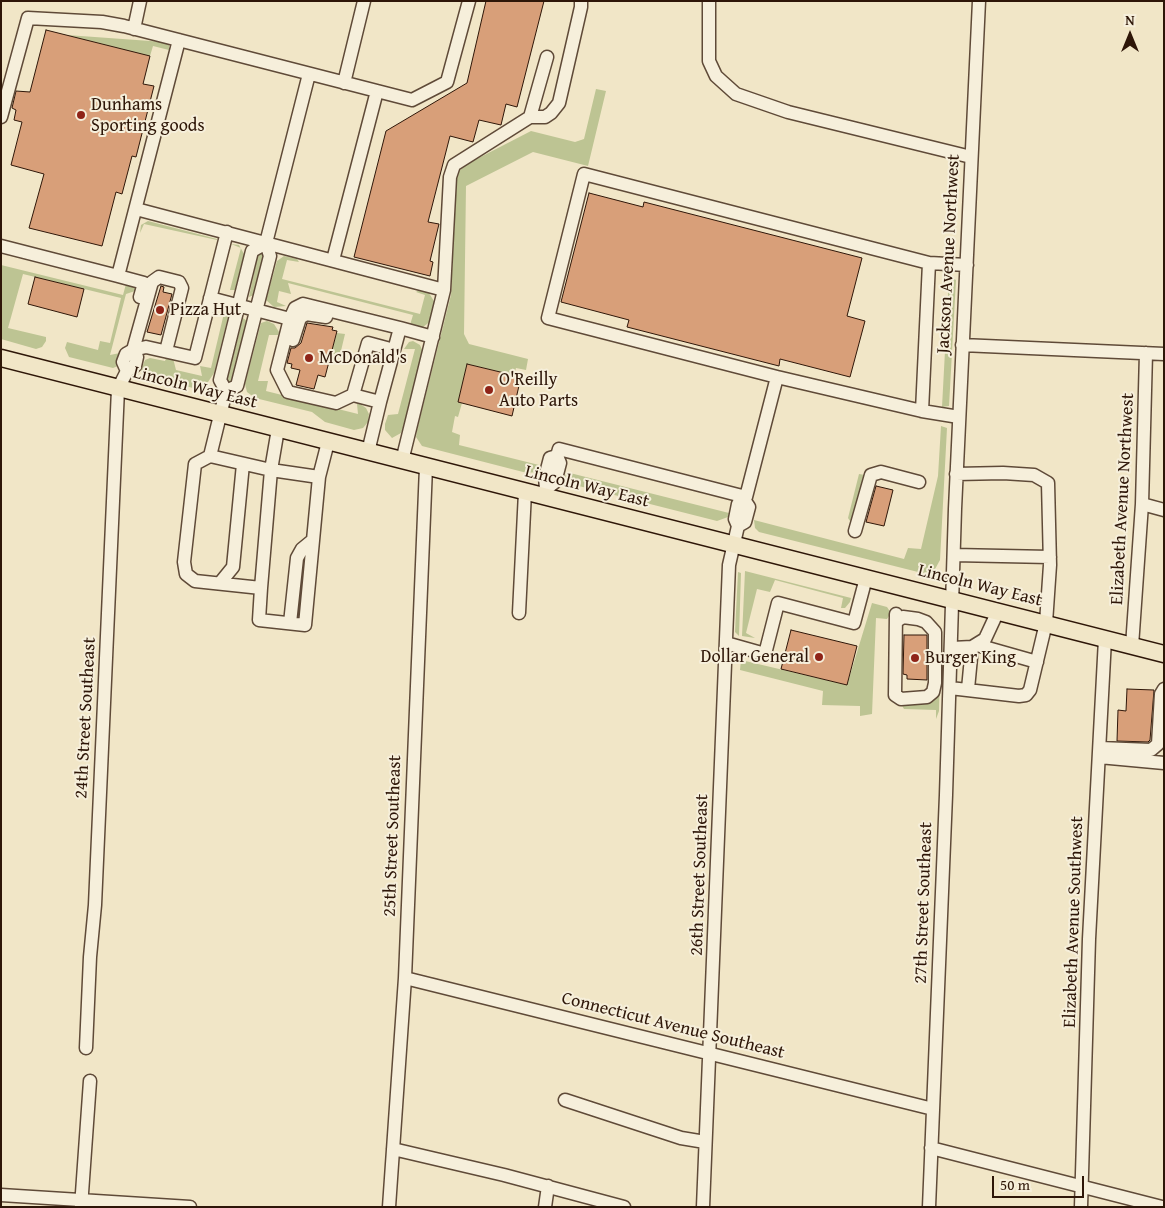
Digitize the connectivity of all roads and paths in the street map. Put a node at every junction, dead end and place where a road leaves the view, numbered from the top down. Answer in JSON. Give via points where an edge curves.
{"nodes":[{"id":1,"x":140,"y":1,"type":"edge"},
{"id":2,"x":364,"y":1,"type":"edge"},
{"id":3,"x":469,"y":1,"type":"edge"},
{"id":4,"x":709,"y":1,"type":"edge"},
{"id":5,"x":979,"y":1,"type":"edge"},
{"id":6,"x":582,"y":3,"type":"edge"},
{"id":7,"x":134,"y":29,"type":"junction"},
{"id":8,"x":178,"y":40,"type":"junction"},
{"id":9,"x":547,"y":57,"type":"dead end"},
{"id":10,"x":309,"y":74,"type":"junction"},
{"id":11,"x":344,"y":83,"type":"junction"},
{"id":12,"x":377,"y":91,"type":"junction"},
{"id":13,"x":1,"y":117,"type":"edge"},
{"id":14,"x":530,"y":117,"type":"junction"},
{"id":15,"x":971,"y":157,"type":"junction"},
{"id":16,"x":136,"y":209,"type":"junction"},
{"id":17,"x":227,"y":232,"type":"junction"},
{"id":18,"x":266,"y":243,"type":"junction"},
{"id":19,"x":1,"y":246,"type":"edge"},
{"id":20,"x":334,"y":260,"type":"junction"},
{"id":21,"x":929,"y":263,"type":"junction"},
{"id":22,"x":967,"y":265,"type":"junction"},
{"id":23,"x":118,"y":276,"type":"junction"},
{"id":24,"x":444,"y":290,"type":"junction"},
{"id":25,"x":210,"y":298,"type":"junction"},
{"id":26,"x":238,"y":305,"type":"junction"},
{"id":27,"x":256,"y":310,"type":"junction"},
{"id":28,"x":290,"y":319,"type":"junction"},
{"id":29,"x":400,"y":328,"type":"junction"},
{"id":30,"x":433,"y":337,"type":"junction"},
{"id":31,"x":962,"y":345,"type":"junction"},
{"id":32,"x":133,"y":350,"type":"junction"},
{"id":33,"x":394,"y":350,"type":"junction"},
{"id":34,"x":166,"y":351,"type":"junction"},
{"id":35,"x":1146,"y":353,"type":"junction"},
{"id":36,"x":1164,"y":354,"type":"edge"},
{"id":37,"x":1,"y":358,"type":"edge"},
{"id":38,"x":776,"y":377,"type":"junction"},
{"id":39,"x":282,"y":382,"type":"junction"},
{"id":40,"x":118,"y":389,"type":"junction"},
{"id":41,"x":226,"y":391,"type":"junction"},
{"id":42,"x":353,"y":395,"type":"junction"},
{"id":43,"x":380,"y":402,"type":"junction"},
{"id":44,"x":922,"y":411,"type":"junction"},
{"id":45,"x":220,"y":414,"type":"junction"},
{"id":46,"x":959,"y":417,"type":"junction"},
{"id":47,"x":278,"y":429,"type":"junction"},
{"id":48,"x":328,"y":442,"type":"junction"},
{"id":49,"x":368,"y":452,"type":"junction"},
{"id":50,"x":210,"y":456,"type":"junction"},
{"id":51,"x":402,"y":461,"type":"junction"},
{"id":52,"x":243,"y":464,"type":"junction"},
{"id":53,"x":426,"y":467,"type":"junction"},
{"id":54,"x":271,"y":470,"type":"junction"},
{"id":55,"x":956,"y":474,"type":"junction"},
{"id":56,"x":319,"y":477,"type":"junction"},
{"id":57,"x":919,"y":482,"type":"dead end"},
{"id":58,"x":525,"y":492,"type":"junction"},
{"id":59,"x":545,"y":493,"type":"junction"},
{"id":60,"x":745,"y":499,"type":"junction"},
{"id":61,"x":1142,"y":504,"type":"junction"},
{"id":62,"x":1164,"y":510,"type":"edge"},
{"id":63,"x":856,"y":531,"type":"dead end"},
{"id":64,"x":734,"y":546,"type":"junction"},
{"id":65,"x":954,"y":555,"type":"junction"},
{"id":66,"x":1050,"y":557,"type":"junction"},
{"id":67,"x":866,"y":578,"type":"junction"},
{"id":68,"x":220,"y":583,"type":"junction"},
{"id":69,"x":261,"y":588,"type":"junction"},
{"id":70,"x":953,"y":600,"type":"junction"},
{"id":71,"x":998,"y":611,"type":"junction"},
{"id":72,"x":519,"y":613,"type":"dead end"},
{"id":73,"x":896,"y":618,"type":"joint"},
{"id":74,"x":1046,"y":623,"type":"junction"},
{"id":75,"x":1105,"y":639,"type":"junction"},
{"id":76,"x":726,"y":643,"type":"junction"},
{"id":77,"x":975,"y":646,"type":"junction"},
{"id":78,"x":1132,"y":646,"type":"junction"},
{"id":79,"x":952,"y":648,"type":"junction"},
{"id":80,"x":1164,"y":654,"type":"edge"},
{"id":81,"x":1037,"y":662,"type":"junction"},
{"id":82,"x":950,"y":688,"type":"junction"},
{"id":83,"x":968,"y":689,"type":"junction"},
{"id":84,"x":1164,"y":689,"type":"edge"},
{"id":85,"x":1158,"y":744,"type":"junction"},
{"id":86,"x":1099,"y":753,"type":"junction"},
{"id":87,"x":1161,"y":762,"type":"edge"},
{"id":88,"x":405,"y":978,"type":"junction"},
{"id":89,"x":86,"y":1048,"type":"dead end"},
{"id":90,"x":710,"y":1053,"type":"junction"},
{"id":91,"x":90,"y":1081,"type":"dead end"},
{"id":92,"x":565,"y":1100,"type":"dead end"},
{"id":93,"x":933,"y":1109,"type":"junction"},
{"id":94,"x":705,"y":1142,"type":"junction"},
{"id":95,"x":932,"y":1148,"type":"junction"},
{"id":96,"x":393,"y":1149,"type":"junction"},
{"id":97,"x":548,"y":1186,"type":"junction"},
{"id":98,"x":1082,"y":1186,"type":"junction"},
{"id":99,"x":1,"y":1195,"type":"edge"},
{"id":100,"x":81,"y":1204,"type":"edge"},
{"id":101,"x":190,"y":1207,"type":"edge"},
{"id":102,"x":389,"y":1207,"type":"edge"},
{"id":103,"x":545,"y":1207,"type":"edge"},
{"id":104,"x":624,"y":1207,"type":"edge"},
{"id":105,"x":703,"y":1207,"type":"edge"},
{"id":106,"x":929,"y":1207,"type":"edge"},
{"id":107,"x":1081,"y":1207,"type":"edge"},
{"id":108,"x":1162,"y":1207,"type":"edge"}],
"edges":[{"from":1,"to":7,"type":"street"},
{"from":2,"to":11,"type":"street"},
{"from":3,"to":12,"type":"street","via":[[447,82],[412,100]]},
{"from":4,"to":15,"type":"street","via":[[712,68],[728,90],[762,104]]},
{"from":5,"to":15,"type":"street","name":"Jackson Avenue Northwest"},
{"from":6,"to":14,"type":"street","via":[[559,103],[545,117]]},
{"from":7,"to":8,"type":"street"},
{"from":7,"to":13,"type":"street","via":[[102,22],[28,18]]},
{"from":8,"to":10,"type":"street"},
{"from":8,"to":16,"type":"street"},
{"from":9,"to":14,"type":"street"},
{"from":10,"to":11,"type":"street"},
{"from":10,"to":18,"type":"street"},
{"from":11,"to":12,"type":"street"},
{"from":12,"to":20,"type":"street"},
{"from":14,"to":24,"type":"street","via":[[454,165],[450,177]]},
{"from":15,"to":22,"type":"street","name":"Jackson Avenue Northwest"},
{"from":16,"to":17,"type":"street"},
{"from":16,"to":23,"type":"street"},
{"from":17,"to":18,"type":"street"},
{"from":17,"to":25,"type":"street"},
{"from":18,"to":20,"type":"street"},
{"from":18,"to":26,"type":"street","via":[[252,251]]},
{"from":18,"to":27,"type":"street","via":[[270,256]]},
{"from":19,"to":23,"type":"street"},
{"from":20,"to":24,"type":"street"},
{"from":21,"to":22,"type":"street"},
{"from":21,"to":38,"type":"street","via":[[584,174],[548,318]]},
{"from":21,"to":44,"type":"street"},
{"from":22,"to":31,"type":"street","name":"Jackson Avenue Northwest"},
{"from":23,"to":32,"type":"street","via":[[144,283],[130,335]]},
{"from":24,"to":30,"type":"street"},
{"from":25,"to":26,"type":"street"},
{"from":25,"to":34,"type":"street","via":[[195,358]]},
{"from":26,"to":27,"type":"street"},
{"from":26,"to":41,"type":"street","via":[[220,380]]},
{"from":27,"to":28,"type":"street"},
{"from":27,"to":41,"type":"street","via":[[237,386]]},
{"from":28,"to":29,"type":"street","via":[[295,308],[303,304]]},
{"from":28,"to":39,"type":"street","via":[[277,370]]},
{"from":29,"to":30,"type":"street"},
{"from":29,"to":33,"type":"street"},
{"from":29,"to":39,"type":"street","via":[[391,333],[306,314],[297,324]]},
{"from":30,"to":51,"type":"street"},
{"from":31,"to":35,"type":"street"},
{"from":31,"to":46,"type":"street","name":"Jackson Avenue Northwest"},
{"from":32,"to":34,"type":"street","via":[[146,347]]},
{"from":32,"to":34,"type":"street","via":[[152,282],[159,277],[179,282],[182,288]]},
{"from":32,"to":40,"type":"street","via":[[137,357],[135,366],[127,371]]},
{"from":33,"to":42,"type":"street","via":[[368,343]]},
{"from":33,"to":43,"type":"street"},
{"from":35,"to":36,"type":"street"},
{"from":35,"to":61,"type":"street","name":"Elizabeth Avenue Northwest"},
{"from":37,"to":40,"type":"main road","name":"Lincoln Way East"},
{"from":38,"to":44,"type":"street"},
{"from":38,"to":60,"type":"street","name":"26th Street Southeast"},
{"from":39,"to":42,"type":"street","via":[[288,392],[336,403]]},
{"from":40,"to":45,"type":"main road","name":"Lincoln Way East"},
{"from":40,"to":89,"type":"street","name":"24th Street Southeast"},
{"from":41,"to":45,"type":"street"},
{"from":42,"to":43,"type":"street"},
{"from":43,"to":49,"type":"street"},
{"from":44,"to":46,"type":"street"},
{"from":45,"to":47,"type":"main road","name":"Lincoln Way East"},
{"from":45,"to":50,"type":"street"},
{"from":46,"to":55,"type":"street","name":"Jackson Avenue Northwest"},
{"from":47,"to":48,"type":"main road","name":"Lincoln Way East"},
{"from":47,"to":54,"type":"street"},
{"from":48,"to":49,"type":"main road","name":"Lincoln Way East"},
{"from":48,"to":56,"type":"street"},
{"from":49,"to":51,"type":"main road","name":"Lincoln Way East"},
{"from":50,"to":52,"type":"street"},
{"from":50,"to":68,"type":"street","via":[[195,464],[184,562],[186,574],[195,581]]},
{"from":51,"to":53,"type":"main road","name":"Lincoln Way East"},
{"from":52,"to":54,"type":"street"},
{"from":52,"to":68,"type":"street","via":[[233,567]]},
{"from":53,"to":58,"type":"main road","name":"Lincoln Way East"},
{"from":53,"to":88,"type":"street","name":"25th Street Southeast"},
{"from":54,"to":56,"type":"street"},
{"from":54,"to":69,"type":"street"},
{"from":55,"to":65,"type":"street","name":"Jackson Avenue Northwest"},
{"from":55,"to":66,"type":"street","via":[[1034,476],[1048,483]]},
{"from":56,"to":69,"type":"street","via":[[305,625],[259,620]]},
{"from":57,"to":63,"type":"street","via":[[880,472],[871,475]]},
{"from":58,"to":59,"type":"main road","name":"Lincoln Way East"},
{"from":58,"to":72,"type":"street"},
{"from":59,"to":60,"type":"street","via":[[550,458],[557,456],[559,449]]},
{"from":59,"to":64,"type":"main road","name":"Lincoln Way East"},
{"from":60,"to":64,"type":"street","name":"26th Street Southeast","via":[[749,507],[745,522],[738,526]]},
{"from":61,"to":62,"type":"street"},
{"from":61,"to":78,"type":"street","name":"Elizabeth Avenue Northwest"},
{"from":64,"to":67,"type":"main road","name":"Lincoln Way East"},
{"from":64,"to":76,"type":"street","name":"26th Street Southeast","via":[[729,565]]},
{"from":65,"to":66,"type":"street"},
{"from":65,"to":70,"type":"street","name":"27th Street Southeast"},
{"from":66,"to":74,"type":"street"},
{"from":67,"to":70,"type":"main road","name":"Lincoln Way East"},
{"from":67,"to":76,"type":"street","via":[[854,623],[778,603],[765,654]]},
{"from":68,"to":69,"type":"street"},
{"from":70,"to":71,"type":"main road","name":"Lincoln Way East"},
{"from":70,"to":79,"type":"street","name":"27th Street Southeast"},
{"from":71,"to":74,"type":"main road","name":"Lincoln Way East"},
{"from":71,"to":77,"type":"street","via":[[990,633]]},
{"from":73,"to":73,"type":"street","via":[[895,695],[901,699],[927,697],[933,692],[935,683],[935,632],[918,618]]},
{"from":74,"to":75,"type":"main road","name":"Lincoln Way East"},
{"from":74,"to":81,"type":"street"},
{"from":75,"to":78,"type":"main road","name":"Lincoln Way East"},
{"from":75,"to":86,"type":"street","name":"Elizabeth Avenue Southwest"},
{"from":76,"to":90,"type":"street","name":"26th Street Southeast"},
{"from":77,"to":79,"type":"street"},
{"from":77,"to":81,"type":"street"},
{"from":77,"to":83,"type":"street"},
{"from":78,"to":80,"type":"main road","name":"Lincoln Way East"},
{"from":79,"to":82,"type":"street","name":"27th Street Southeast"},
{"from":81,"to":83,"type":"street","via":[[1026,695]]},
{"from":82,"to":83,"type":"street"},
{"from":82,"to":93,"type":"street","name":"27th Street Southeast"},
{"from":84,"to":85,"type":"street"},
{"from":85,"to":86,"type":"street","via":[[1151,750]]},
{"from":85,"to":87,"type":"street"},
{"from":86,"to":87,"type":"street"},
{"from":86,"to":98,"type":"street","name":"Elizabeth Avenue Southwest"},
{"from":88,"to":90,"type":"street","name":"Connecticut Avenue Southeast"},
{"from":88,"to":96,"type":"street","name":"25th Street Southeast"},
{"from":90,"to":93,"type":"street","name":"Connecticut Avenue Southeast"},
{"from":90,"to":94,"type":"street","name":"26th Street Southeast"},
{"from":91,"to":100,"type":"street"},
{"from":92,"to":94,"type":"street","via":[[681,1138]]},
{"from":93,"to":95,"type":"street","name":"27th Street Southeast"},
{"from":94,"to":105,"type":"street","name":"26th Street Southeast"},
{"from":95,"to":98,"type":"street"},
{"from":95,"to":106,"type":"street","name":"27th Street Southeast"},
{"from":96,"to":97,"type":"street"},
{"from":96,"to":102,"type":"street","name":"25th Street Southeast"},
{"from":97,"to":103,"type":"street"},
{"from":97,"to":104,"type":"street"},
{"from":98,"to":107,"type":"street","name":"Elizabeth Avenue Southwest"},
{"from":98,"to":108,"type":"street"},
{"from":99,"to":100,"type":"street"},
{"from":100,"to":101,"type":"street"}]}
